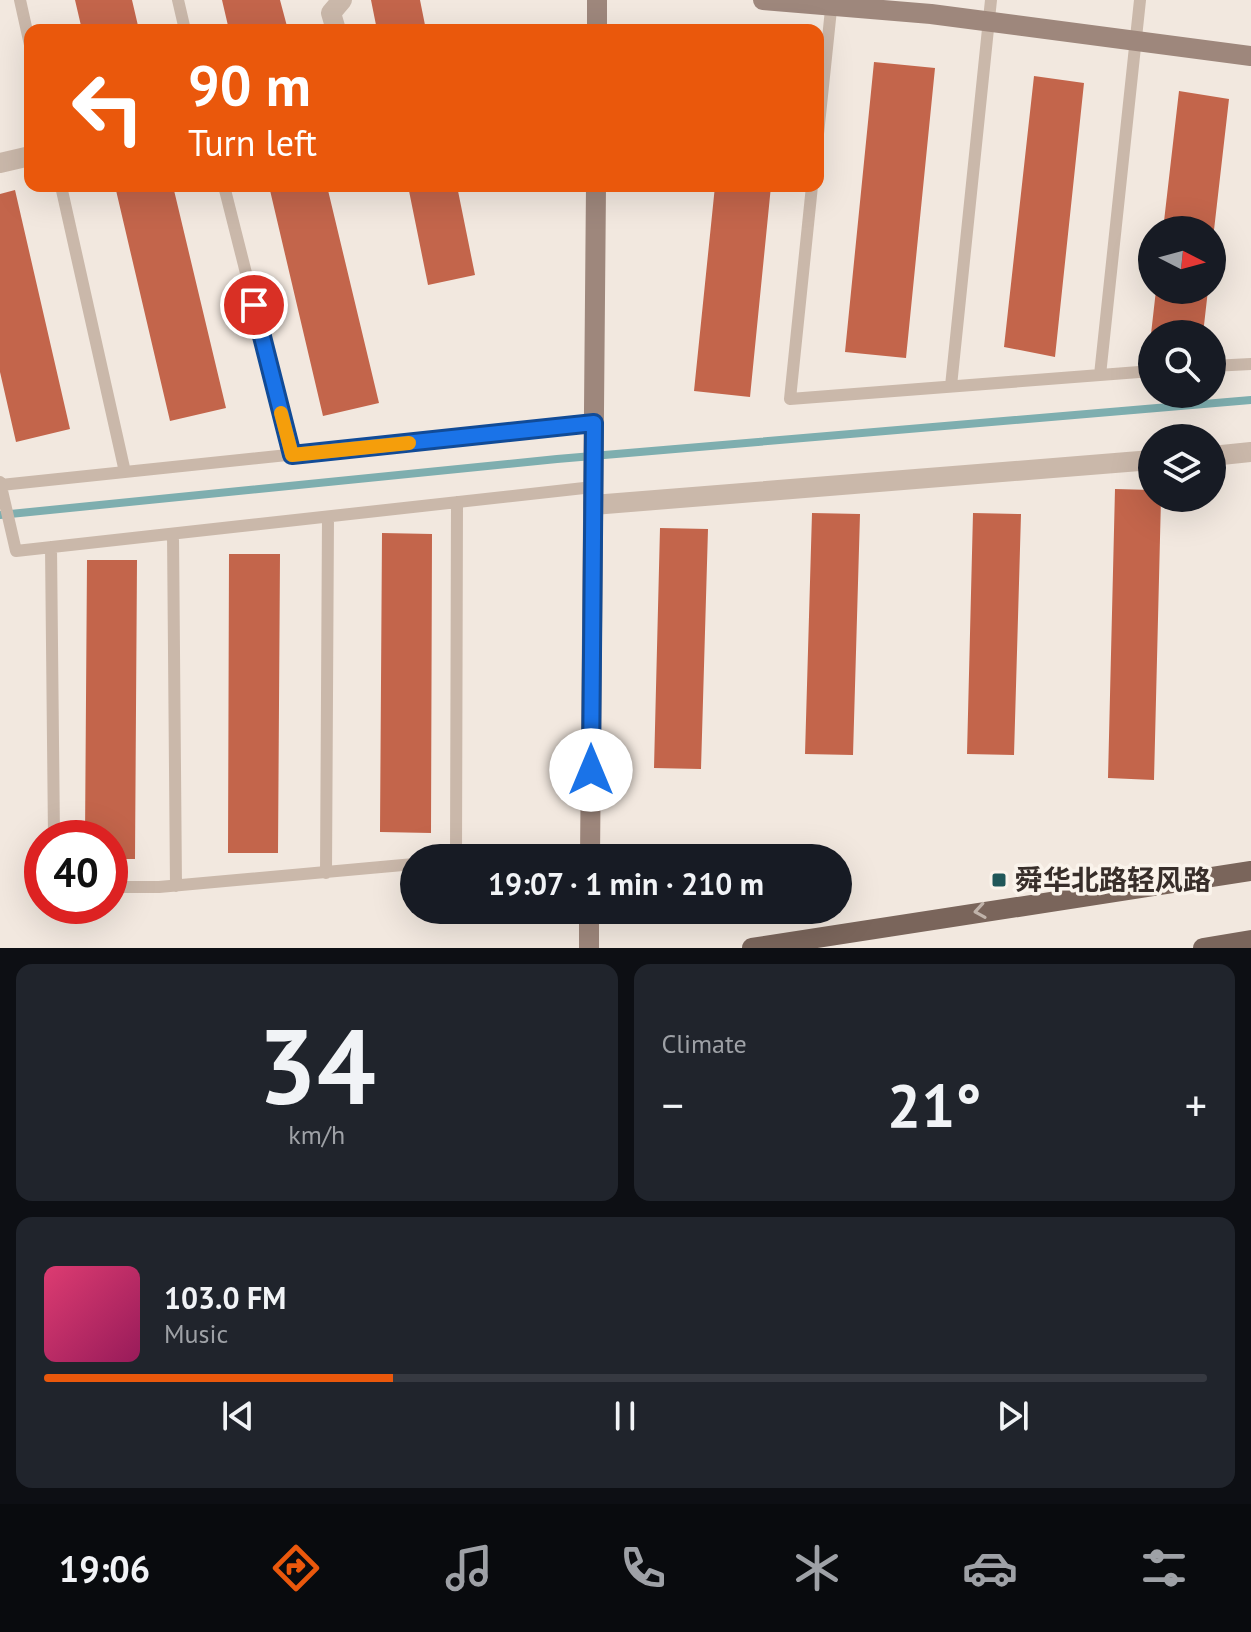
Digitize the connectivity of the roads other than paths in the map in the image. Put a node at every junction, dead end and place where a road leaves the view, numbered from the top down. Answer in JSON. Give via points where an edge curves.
{"nodes":[{"id":1,"x":20,"y":0,"type":"edge"},
{"id":2,"x":178,"y":0,"type":"edge"},
{"id":3,"x":342,"y":0,"type":"edge"},
{"id":4,"x":597,"y":0,"type":"edge"},
{"id":5,"x":763,"y":0,"type":"edge"},
{"id":6,"x":991,"y":0,"type":"edge"},
{"id":7,"x":1140,"y":0,"type":"edge"},
{"id":8,"x":832,"y":3,"type":"edge"},
{"id":9,"x":988,"y":22,"type":"junction"},
{"id":10,"x":25,"y":24,"type":"edge"},
{"id":11,"x":184,"y":24,"type":"edge"},
{"id":12,"x":334,"y":24,"type":"edge"},
{"id":13,"x":597,"y":24,"type":"edge"},
{"id":14,"x":1136,"y":41,"type":"junction"},
{"id":15,"x":1251,"y":56,"type":"edge"},
{"id":16,"x":824,"y":78,"type":"edge"},
{"id":17,"x":24,"y":157,"type":"edge"},
{"id":18,"x":0,"y":163,"type":"edge"},
{"id":19,"x":62,"y":192,"type":"edge"},
{"id":20,"x":226,"y":192,"type":"edge"},
{"id":21,"x":596,"y":192,"type":"edge"},
{"id":22,"x":811,"y":192,"type":"edge"},
{"id":23,"x":1251,"y":364,"type":"edge"},
{"id":24,"x":1226,"y":365,"type":"edge"},
{"id":25,"x":1138,"y":372,"type":"edge"},
{"id":26,"x":1100,"y":375,"type":"junction"},
{"id":27,"x":951,"y":386,"type":"junction"},
{"id":28,"x":594,"y":433,"type":"junction"},
{"id":29,"x":1251,"y":452,"type":"edge"},
{"id":30,"x":292,"y":455,"type":"junction"},
{"id":31,"x":1226,"y":455,"type":"edge"},
{"id":32,"x":1138,"y":461,"type":"edge"},
{"id":33,"x":125,"y":472,"type":"junction"},
{"id":34,"x":0,"y":484,"type":"edge"},
{"id":35,"x":593,"y":487,"type":"junction"},
{"id":36,"x":457,"y":502,"type":"junction"},
{"id":37,"x":328,"y":517,"type":"junction"},
{"id":38,"x":173,"y":534,"type":"junction"},
{"id":39,"x":51,"y":547,"type":"junction"},
{"id":40,"x":54,"y":820,"type":"edge"},
{"id":41,"x":456,"y":844,"type":"edge"},
{"id":42,"x":590,"y":844,"type":"edge"},
{"id":43,"x":400,"y":865,"type":"edge"},
{"id":44,"x":1251,"y":871,"type":"edge"},
{"id":45,"x":326,"y":873,"type":"junction"},
{"id":46,"x":176,"y":886,"type":"junction"},
{"id":47,"x":128,"y":887,"type":"edge"},
{"id":48,"x":589,"y":924,"type":"edge"},
{"id":49,"x":1251,"y":940,"type":"edge"},
{"id":50,"x":589,"y":948,"type":"edge"},
{"id":51,"x":752,"y":948,"type":"edge"},
{"id":52,"x":1203,"y":948,"type":"edge"}],
"edges":[{"from":1,"to":10,"type":"lane"},
{"from":2,"to":11,"type":"lane"},
{"from":3,"to":12,"type":"street","via":[[331,13]]},
{"from":4,"to":13,"type":"street"},
{"from":5,"to":8,"type":"street"},
{"from":6,"to":9,"type":"lane"},
{"from":7,"to":14,"type":"lane"},
{"from":8,"to":9,"type":"street"},
{"from":8,"to":16,"type":"lane"},
{"from":9,"to":14,"type":"street"},
{"from":9,"to":27,"type":"lane"},
{"from":14,"to":15,"type":"street"},
{"from":14,"to":26,"type":"lane"},
{"from":17,"to":18,"type":"street"},
{"from":19,"to":33,"type":"lane"},
{"from":20,"to":30,"type":"lane"},
{"from":21,"to":28,"type":"street"},
{"from":22,"to":27,"type":"lane","via":[[790,399]]},
{"from":23,"to":24,"type":"lane"},
{"from":25,"to":26,"type":"lane"},
{"from":26,"to":27,"type":"lane"},
{"from":28,"to":30,"type":"lane"},
{"from":28,"to":35,"type":"street"},
{"from":29,"to":31,"type":"street"},
{"from":30,"to":33,"type":"lane"},
{"from":32,"to":35,"type":"street"},
{"from":33,"to":34,"type":"lane"},
{"from":34,"to":39,"type":"lane","via":[[16,551]]},
{"from":35,"to":36,"type":"lane"},
{"from":35,"to":42,"type":"street"},
{"from":36,"to":37,"type":"lane"},
{"from":36,"to":41,"type":"lane"},
{"from":37,"to":38,"type":"lane"},
{"from":37,"to":45,"type":"lane"},
{"from":38,"to":39,"type":"lane"},
{"from":38,"to":46,"type":"lane"},
{"from":39,"to":40,"type":"lane"},
{"from":43,"to":45,"type":"lane"},
{"from":44,"to":51,"type":"main road","one_way":true},
{"from":45,"to":46,"type":"lane"},
{"from":46,"to":47,"type":"lane"},
{"from":48,"to":50,"type":"street"},
{"from":49,"to":52,"type":"main road"}]}
